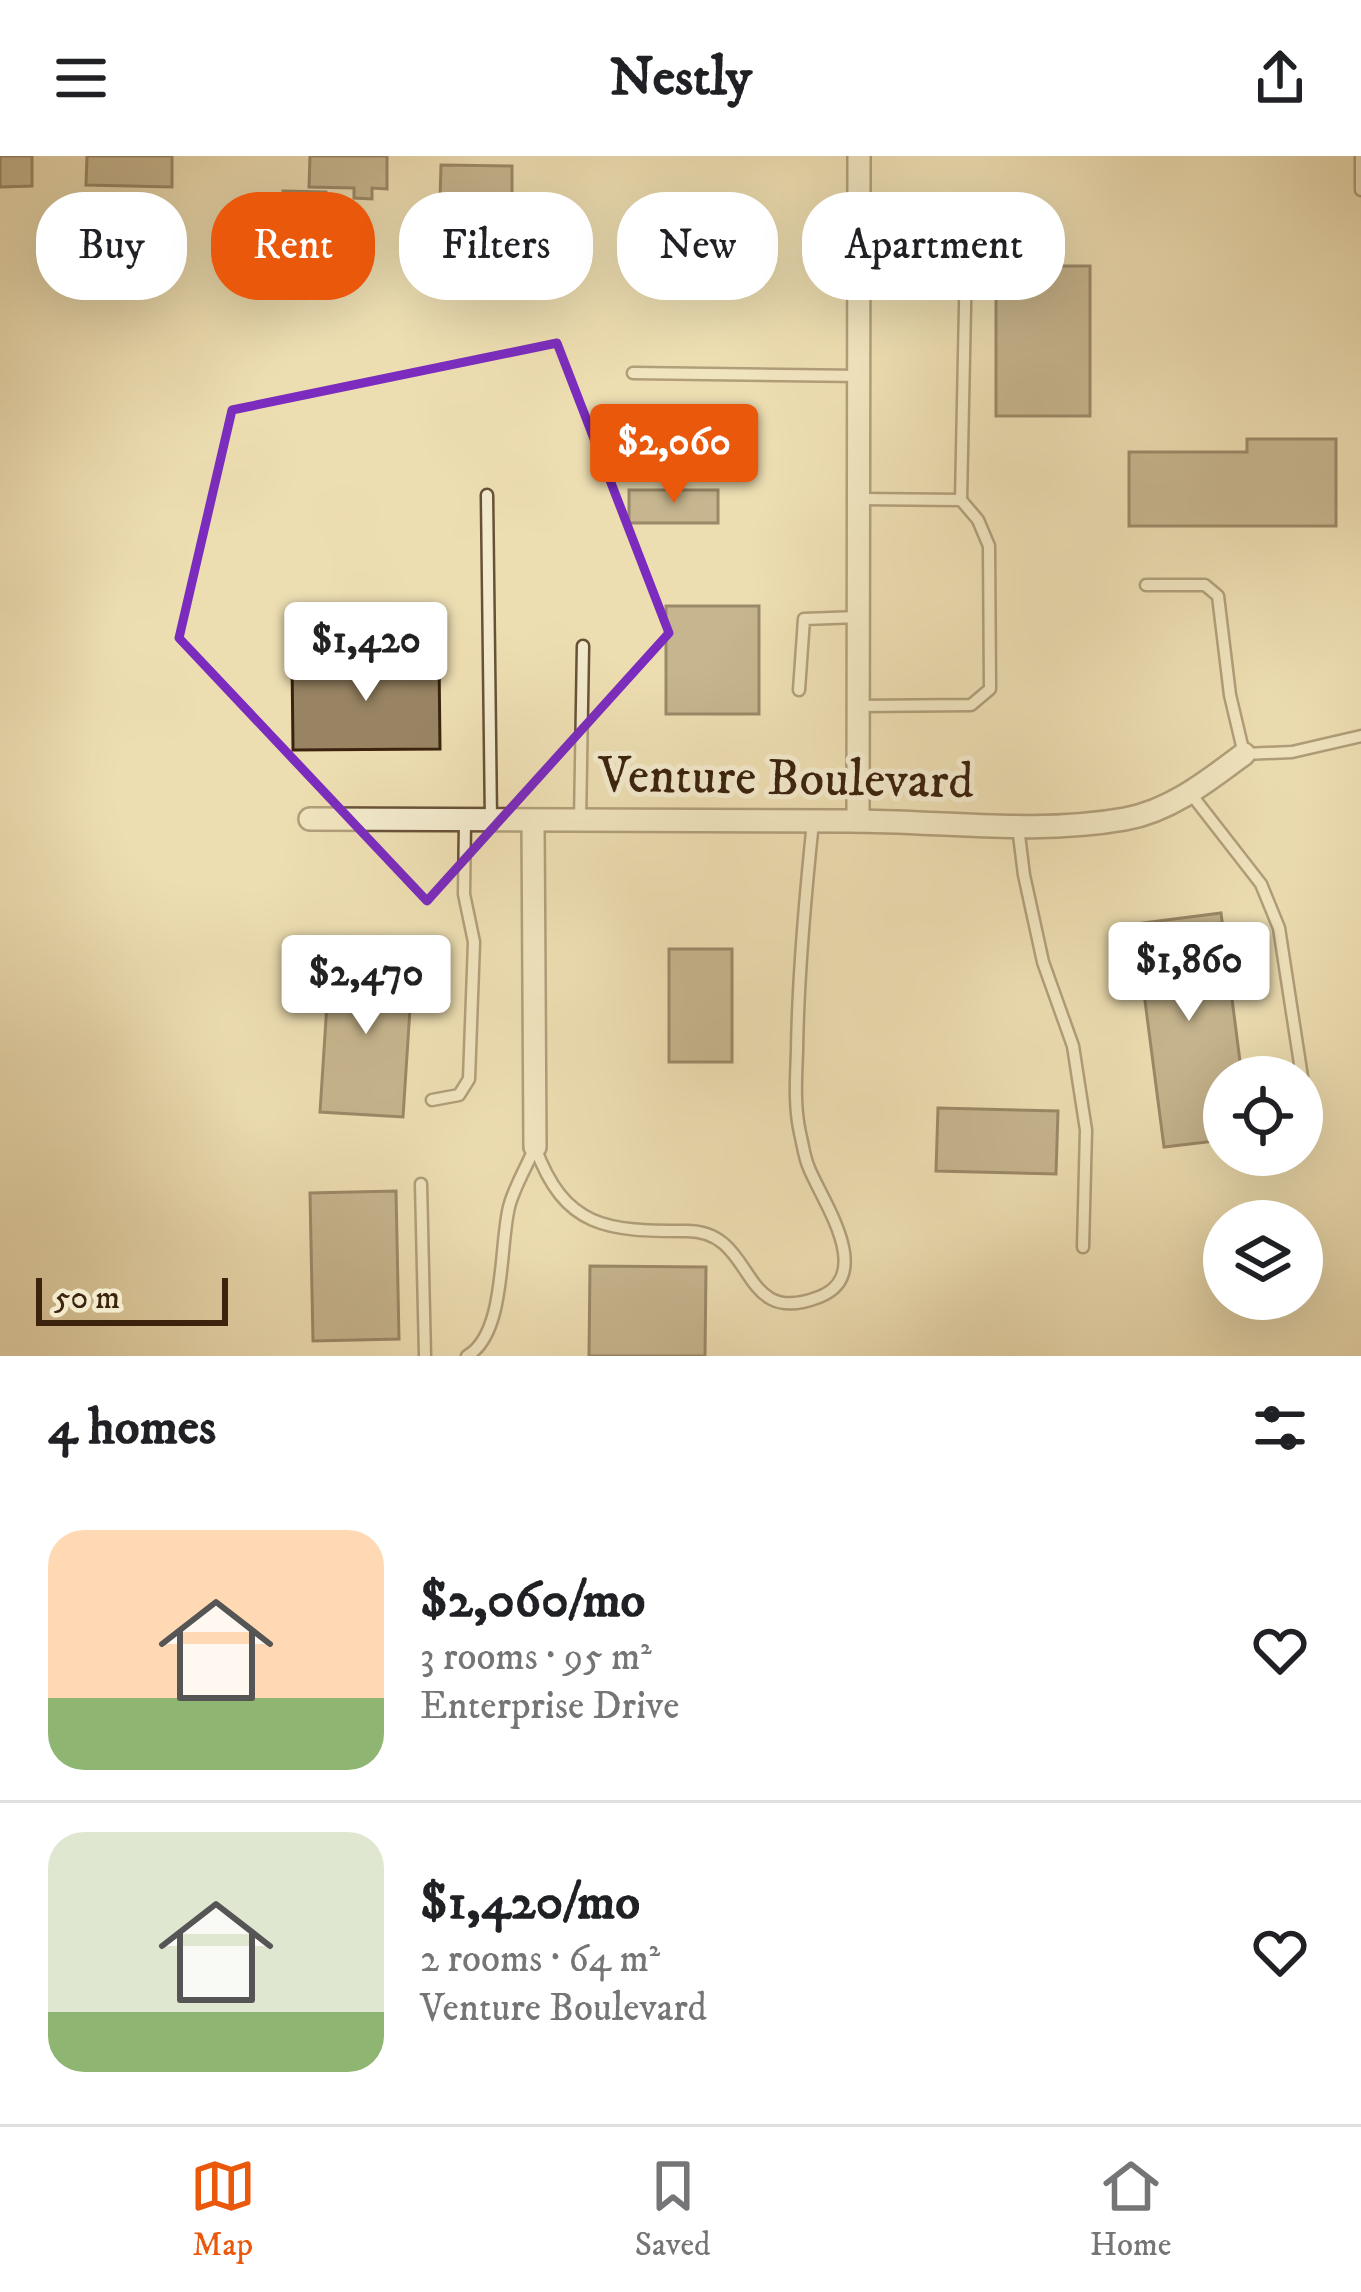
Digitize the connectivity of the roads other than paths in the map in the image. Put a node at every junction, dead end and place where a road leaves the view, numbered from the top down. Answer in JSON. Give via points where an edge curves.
{"nodes":[{"id":1,"x":859,"y":156,"type":"edge"},
{"id":2,"x":1360,"y":156,"type":"edge"},
{"id":3,"x":1361,"y":190,"type":"edge"},
{"id":4,"x":965,"y":300,"type":"edge"},
{"id":5,"x":633,"y":374,"type":"dead end"},
{"id":6,"x":860,"y":376,"type":"junction"},
{"id":7,"x":487,"y":494,"type":"dead end"},
{"id":8,"x":859,"y":499,"type":"junction"},
{"id":9,"x":962,"y":500,"type":"junction"},
{"id":10,"x":1146,"y":584,"type":"dead end"},
{"id":11,"x":859,"y":617,"type":"junction"},
{"id":12,"x":583,"y":646,"type":"dead end"},
{"id":13,"x":799,"y":690,"type":"dead end"},
{"id":14,"x":858,"y":706,"type":"junction"},
{"id":15,"x":1361,"y":736,"type":"edge"},
{"id":16,"x":1244,"y":754,"type":"junction"},
{"id":17,"x":1191,"y":794,"type":"junction"},
{"id":18,"x":310,"y":819,"type":"dead end"},
{"id":19,"x":465,"y":821,"type":"junction"},
{"id":20,"x":491,"y":821,"type":"junction"},
{"id":21,"x":813,"y":821,"type":"junction"},
{"id":22,"x":858,"y":821,"type":"junction"},
{"id":23,"x":533,"y":822,"type":"junction"},
{"id":24,"x":580,"y":822,"type":"junction"},
{"id":25,"x":1018,"y":827,"type":"junction"},
{"id":26,"x":1299,"y":1056,"type":"edge"},
{"id":27,"x":432,"y":1100,"type":"dead end"},
{"id":28,"x":535,"y":1147,"type":"junction"},
{"id":29,"x":421,"y":1184,"type":"dead end"},
{"id":30,"x":1083,"y":1247,"type":"dead end"},
{"id":31,"x":425,"y":1356,"type":"edge"},
{"id":32,"x":467,"y":1356,"type":"edge"}],
"edges":[{"from":1,"to":6,"type":"street"},
{"from":2,"to":3,"type":"lane"},
{"from":4,"to":9,"type":"lane"},
{"from":5,"to":6,"type":"lane"},
{"from":6,"to":8,"type":"street"},
{"from":7,"to":20,"type":"lane"},
{"from":8,"to":9,"type":"lane"},
{"from":8,"to":11,"type":"street"},
{"from":9,"to":14,"type":"lane","via":[[989,546],[990,689],[971,705]]},
{"from":10,"to":16,"type":"lane","via":[[1205,584],[1218,596]]},
{"from":11,"to":13,"type":"lane","via":[[804,619]]},
{"from":11,"to":14,"type":"street"},
{"from":12,"to":24,"type":"lane"},
{"from":14,"to":22,"type":"street"},
{"from":15,"to":16,"type":"lane"},
{"from":16,"to":17,"type":"street","name":"Venture Boulevard"},
{"from":17,"to":25,"type":"street","name":"Venture Boulevard","via":[[1128,819]]},
{"from":17,"to":26,"type":"lane","via":[[1261,884],[1279,928]]},
{"from":18,"to":19,"type":"street","name":"Venture Boulevard"},
{"from":19,"to":20,"type":"street","name":"Venture Boulevard"},
{"from":19,"to":27,"type":"lane","via":[[464,894],[474,942],[469,1079],[459,1094]]},
{"from":20,"to":23,"type":"street","name":"Venture Boulevard"},
{"from":21,"to":22,"type":"street","name":"Venture Boulevard"},
{"from":21,"to":24,"type":"street","name":"Venture Boulevard"},
{"from":21,"to":28,"type":"lane","via":[[798,968],[796,1116],[807,1166],[847,1258],[840,1278],[822,1296],[784,1302],[759,1293],[728,1244],[707,1232],[631,1232],[588,1221],[565,1203]]},
{"from":22,"to":25,"type":"street","name":"Venture Boulevard"},
{"from":23,"to":24,"type":"street","name":"Venture Boulevard"},
{"from":23,"to":28,"type":"street"},
{"from":25,"to":30,"type":"lane","via":[[1086,1130]]},
{"from":28,"to":32,"type":"lane","via":[[509,1204],[492,1325]]},
{"from":29,"to":31,"type":"lane"}]}
